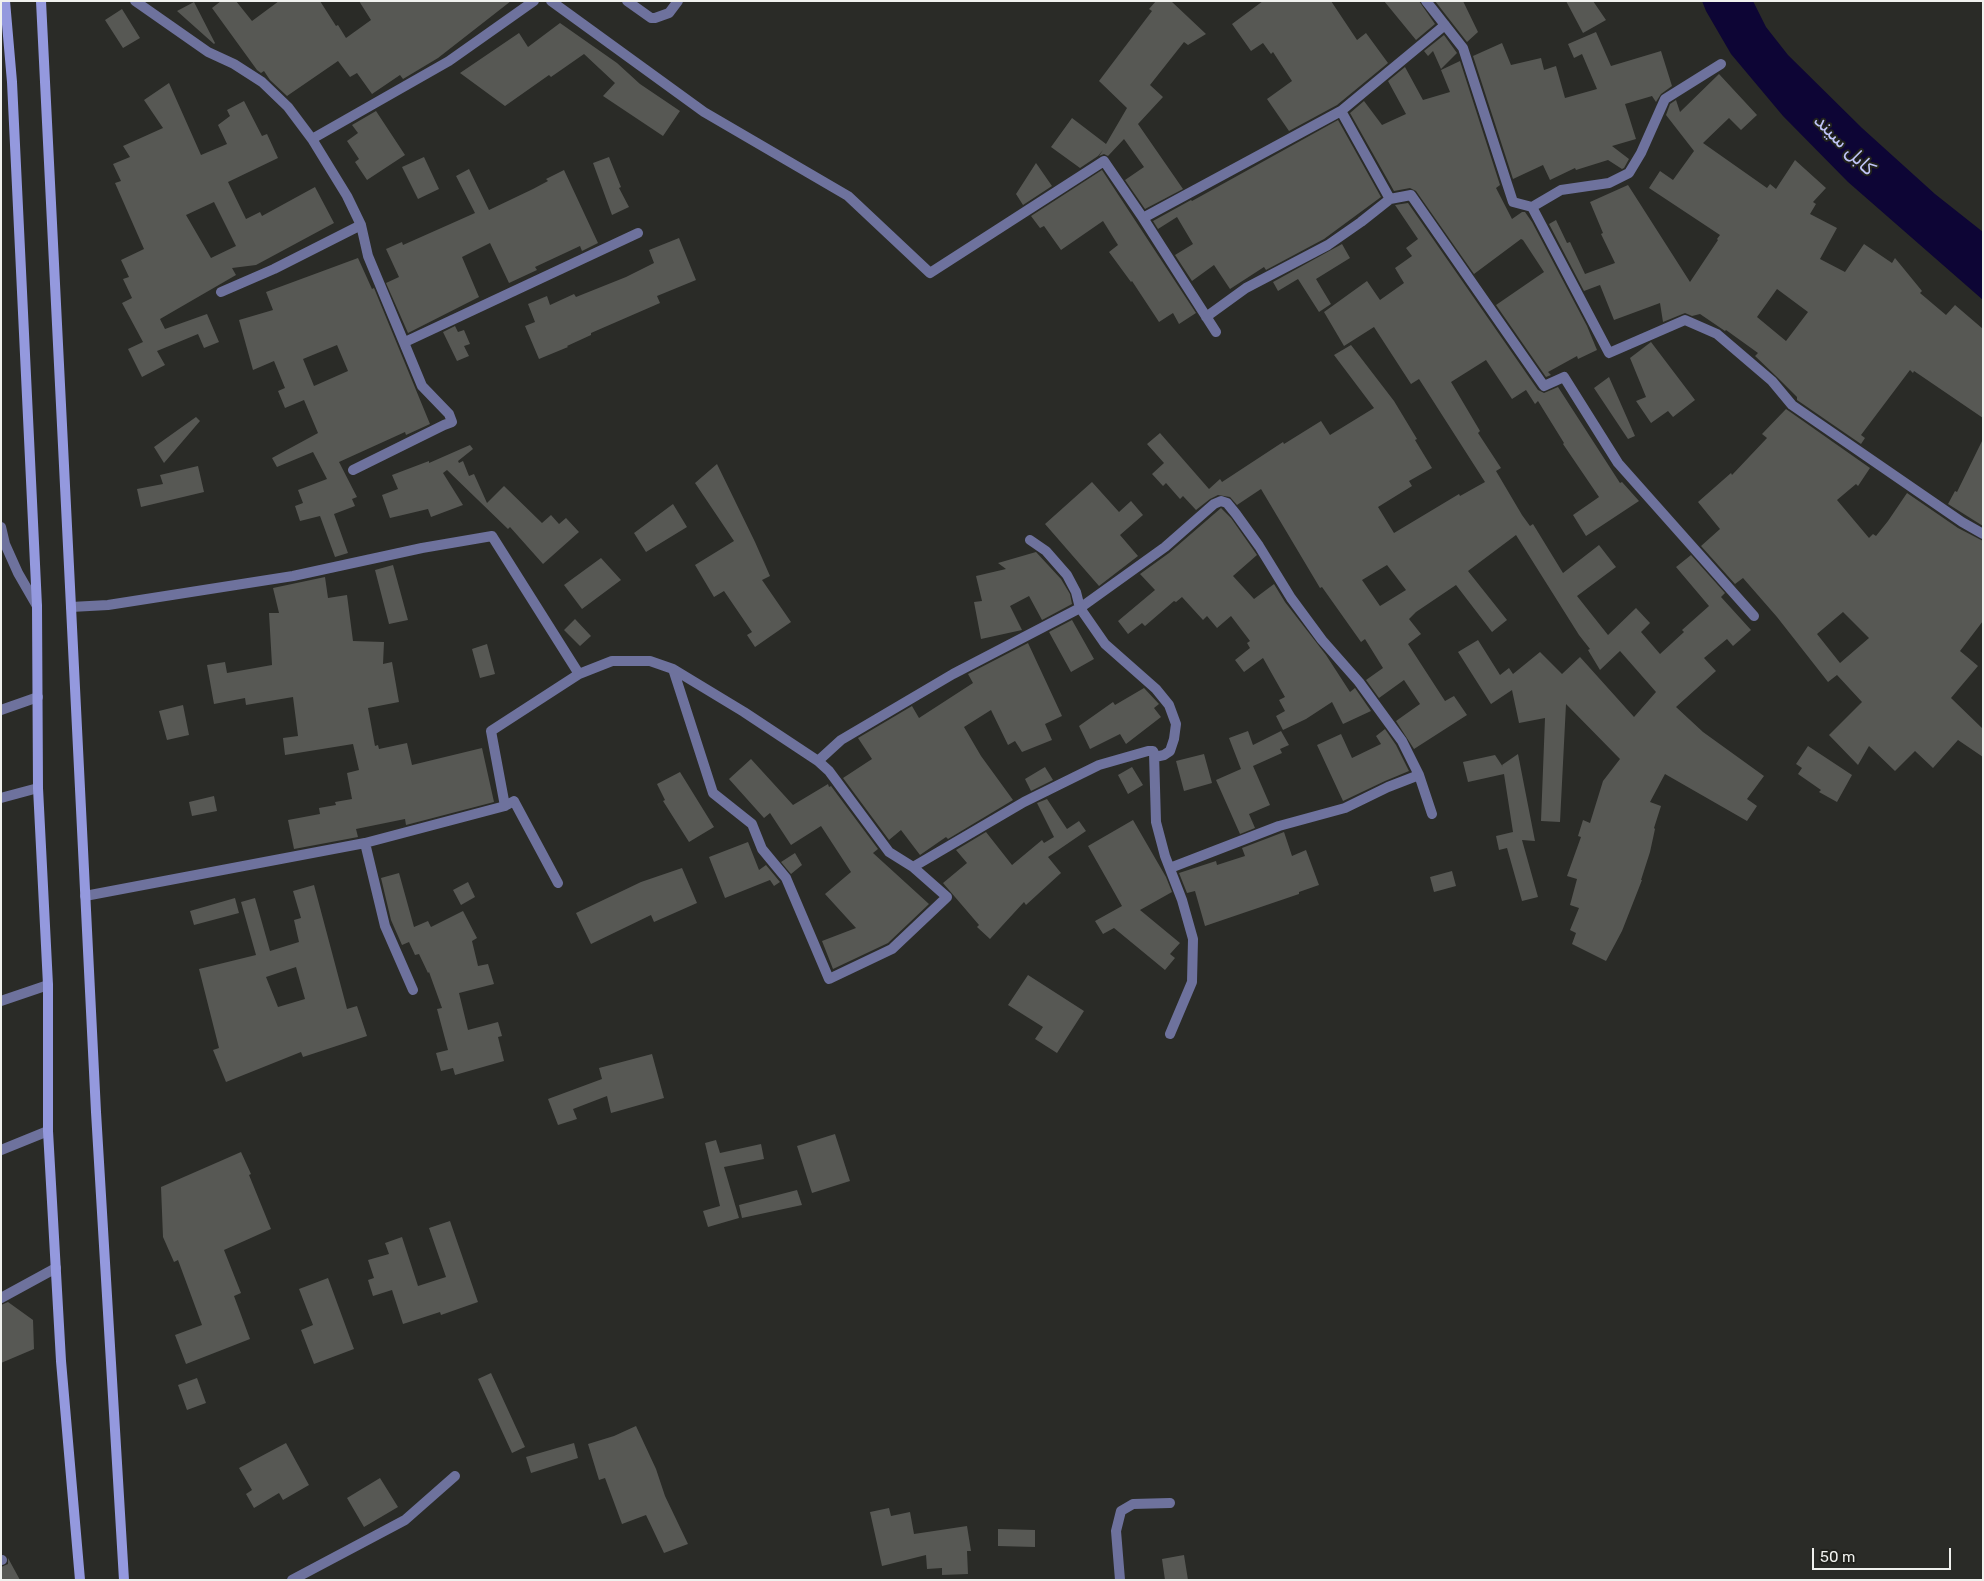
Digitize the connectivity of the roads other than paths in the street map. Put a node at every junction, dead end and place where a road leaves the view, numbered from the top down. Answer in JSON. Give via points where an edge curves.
{"nodes":[{"id":1,"x":5,"y":1,"type":"edge"},
{"id":2,"x":41,"y":1,"type":"edge"},
{"id":3,"x":135,"y":1,"type":"edge"},
{"id":4,"x":534,"y":1,"type":"edge"},
{"id":5,"x":551,"y":1,"type":"edge"},
{"id":6,"x":627,"y":1,"type":"edge"},
{"id":7,"x":678,"y":1,"type":"edge"},
{"id":8,"x":1426,"y":1,"type":"edge"},
{"id":9,"x":1445,"y":25,"type":"junction"},
{"id":10,"x":1721,"y":64,"type":"dead end"},
{"id":11,"x":1341,"y":111,"type":"junction"},
{"id":12,"x":312,"y":139,"type":"junction"},
{"id":13,"x":1390,"y":199,"type":"junction"},
{"id":14,"x":1532,"y":208,"type":"junction"},
{"id":15,"x":1143,"y":218,"type":"junction"},
{"id":16,"x":361,"y":226,"type":"junction"},
{"id":17,"x":638,"y":233,"type":"dead end"},
{"id":18,"x":221,"y":292,"type":"dead end"},
{"id":19,"x":1206,"y":317,"type":"junction"},
{"id":20,"x":1216,"y":332,"type":"dead end"},
{"id":21,"x":405,"y":342,"type":"junction"},
{"id":22,"x":354,"y":470,"type":"dead end"},
{"id":23,"x":1,"y":527,"type":"edge"},
{"id":24,"x":1983,"y":534,"type":"edge"},
{"id":25,"x":1030,"y":540,"type":"dead end"},
{"id":26,"x":3,"y":544,"type":"edge"},
{"id":27,"x":37,"y":606,"type":"junction"},
{"id":28,"x":71,"y":607,"type":"junction"},
{"id":29,"x":1080,"y":608,"type":"junction"},
{"id":30,"x":1754,"y":616,"type":"dead end"},
{"id":31,"x":673,"y":670,"type":"junction"},
{"id":32,"x":579,"y":674,"type":"junction"},
{"id":33,"x":38,"y":697,"type":"junction"},
{"id":34,"x":1,"y":710,"type":"edge"},
{"id":35,"x":1155,"y":756,"type":"junction"},
{"id":36,"x":818,"y":761,"type":"junction"},
{"id":37,"x":1420,"y":775,"type":"junction"},
{"id":38,"x":38,"y":788,"type":"junction"},
{"id":39,"x":1,"y":798,"type":"edge"},
{"id":40,"x":505,"y":806,"type":"junction"},
{"id":41,"x":1432,"y":814,"type":"dead end"},
{"id":42,"x":365,"y":842,"type":"junction"},
{"id":43,"x":913,"y":867,"type":"junction"},
{"id":44,"x":1170,"y":868,"type":"junction"},
{"id":45,"x":558,"y":883,"type":"dead end"},
{"id":46,"x":86,"y":896,"type":"junction"},
{"id":47,"x":48,"y":985,"type":"junction"},
{"id":48,"x":413,"y":990,"type":"dead end"},
{"id":49,"x":1,"y":1001,"type":"edge"},
{"id":50,"x":1170,"y":1034,"type":"dead end"},
{"id":51,"x":48,"y":1131,"type":"junction"},
{"id":52,"x":1,"y":1150,"type":"edge"},
{"id":53,"x":56,"y":1268,"type":"junction"},
{"id":54,"x":1,"y":1298,"type":"edge"},
{"id":55,"x":455,"y":1476,"type":"dead end"},
{"id":56,"x":1170,"y":1503,"type":"dead end"},
{"id":57,"x":80,"y":1580,"type":"edge"},
{"id":58,"x":124,"y":1580,"type":"edge"},
{"id":59,"x":292,"y":1580,"type":"edge"},
{"id":60,"x":1120,"y":1580,"type":"edge"}],
"edges":[{"from":1,"to":27,"type":"main road","via":[[12,82]]},
{"from":2,"to":28,"type":"main road"},
{"from":3,"to":12,"type":"street","via":[[208,52],[262,82],[288,107]]},
{"from":4,"to":12,"type":"street","via":[[449,61]]},
{"from":5,"to":15,"type":"street","via":[[704,112],[848,196],[930,273],[1104,161]]},
{"from":6,"to":7,"type":"street","via":[[655,18],[669,13]]},
{"from":8,"to":9,"type":"street"},
{"from":9,"to":11,"type":"street"},
{"from":9,"to":14,"type":"street","via":[[1463,48],[1513,202]]},
{"from":10,"to":14,"type":"street","via":[[1665,99],[1629,173],[1608,183],[1561,190]]},
{"from":11,"to":13,"type":"street"},
{"from":11,"to":15,"type":"street"},
{"from":12,"to":16,"type":"street","via":[[347,196]]},
{"from":13,"to":19,"type":"street","via":[[1328,245],[1246,288]]},
{"from":13,"to":30,"type":"street","via":[[1411,195],[1544,386],[1564,377],[1618,463]]},
{"from":14,"to":24,"type":"street","via":[[1609,353],[1686,320],[1717,334],[1772,381],[1792,405]]},
{"from":15,"to":19,"type":"street"},
{"from":16,"to":18,"type":"street"},
{"from":16,"to":21,"type":"street","via":[[368,256]]},
{"from":17,"to":21,"type":"street"},
{"from":19,"to":20,"type":"street"},
{"from":21,"to":22,"type":"street","via":[[422,386],[449,414],[452,422]]},
{"from":23,"to":26,"type":"street"},
{"from":25,"to":29,"type":"street","via":[[1046,551],[1067,575]]},
{"from":26,"to":27,"type":"street"},
{"from":27,"to":33,"type":"main road"},
{"from":28,"to":32,"type":"street","via":[[108,605],[293,576],[492,536]]},
{"from":28,"to":46,"type":"main road"},
{"from":29,"to":35,"type":"street","via":[[1105,644],[1156,689],[1169,705],[1176,724],[1174,740],[1170,751]]},
{"from":29,"to":36,"type":"street","via":[[953,674],[841,740]]},
{"from":29,"to":37,"type":"street","via":[[1165,547],[1221,501],[1227,504],[1259,546],[1291,598],[1402,741]]},
{"from":31,"to":32,"type":"street","via":[[650,661],[612,661]]},
{"from":31,"to":36,"type":"street"},
{"from":31,"to":43,"type":"street","via":[[713,793],[752,824],[762,849],[786,878],[829,979],[892,949],[947,897]]},
{"from":32,"to":40,"type":"street","via":[[491,732]]},
{"from":33,"to":34,"type":"street"},
{"from":33,"to":38,"type":"main road"},
{"from":35,"to":43,"type":"street","via":[[1153,751],[1148,751],[1099,765],[1024,802]]},
{"from":35,"to":44,"type":"street","via":[[1156,822]]},
{"from":36,"to":43,"type":"street","via":[[890,852]]},
{"from":37,"to":41,"type":"street"},
{"from":37,"to":44,"type":"street","via":[[1345,808],[1279,826]]},
{"from":38,"to":39,"type":"street"},
{"from":38,"to":47,"type":"main road"},
{"from":40,"to":42,"type":"street"},
{"from":40,"to":45,"type":"street","via":[[514,800]]},
{"from":42,"to":46,"type":"street"},
{"from":42,"to":48,"type":"street","via":[[385,926]]},
{"from":44,"to":50,"type":"street","via":[[1193,939],[1192,982]]},
{"from":46,"to":58,"type":"main road"},
{"from":47,"to":49,"type":"street"},
{"from":47,"to":51,"type":"main road"},
{"from":51,"to":52,"type":"street"},
{"from":51,"to":53,"type":"main road"},
{"from":53,"to":54,"type":"street"},
{"from":53,"to":57,"type":"main road"},
{"from":55,"to":59,"type":"street","via":[[405,1520]]},
{"from":56,"to":60,"type":"street","via":[[1133,1504],[1121,1512],[1116,1531]]}]}
